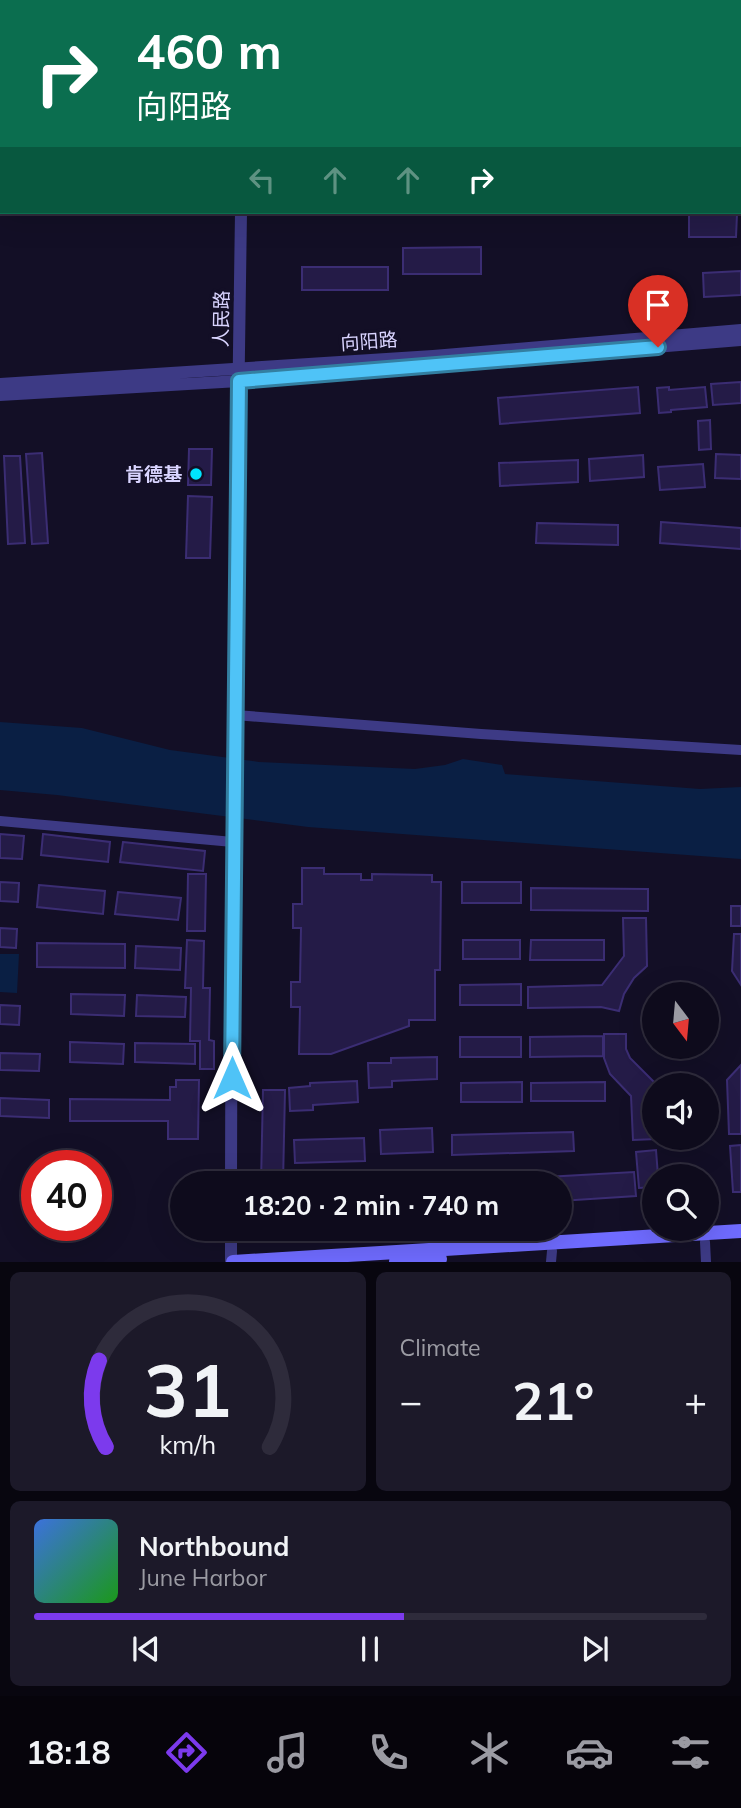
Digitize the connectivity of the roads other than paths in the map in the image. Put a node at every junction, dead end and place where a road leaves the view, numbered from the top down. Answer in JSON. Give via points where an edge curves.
{"nodes":[{"id":1,"x":242,"y":214,"type":"edge"},
{"id":2,"x":741,"y":330,"type":"edge"},
{"id":3,"x":741,"y":341,"type":"edge"},
{"id":4,"x":239,"y":375,"type":"junction"},
{"id":5,"x":0,"y":384,"type":"edge"},
{"id":6,"x":0,"y":395,"type":"edge"},
{"id":7,"x":234,"y":715,"type":"junction"},
{"id":8,"x":741,"y":750,"type":"edge"},
{"id":9,"x":0,"y":821,"type":"edge"},
{"id":10,"x":233,"y":842,"type":"junction"},
{"id":11,"x":231,"y":1171,"type":"edge"},
{"id":12,"x":741,"y":1231,"type":"edge"},
{"id":13,"x":741,"y":1240,"type":"edge"},
{"id":14,"x":231,"y":1241,"type":"edge"},
{"id":15,"x":705,"y":1242,"type":"junction"},
{"id":16,"x":552,"y":1256,"type":"edge"},
{"id":17,"x":439,"y":1261,"type":"edge"},
{"id":18,"x":232,"y":1262,"type":"edge"},
{"id":19,"x":396,"y":1262,"type":"edge"},
{"id":20,"x":706,"y":1262,"type":"edge"}],
"edges":[{"from":1,"to":4,"type":"street","name":"人民路"},
{"from":2,"to":4,"type":"street","name":"向阳路"},
{"from":3,"to":4,"type":"street","name":"向阳路"},
{"from":4,"to":5,"type":"street","name":"向阳路"},
{"from":4,"to":6,"type":"street","name":"向阳路"},
{"from":4,"to":7,"type":"street","name":"人民路"},
{"from":7,"to":8,"type":"street"},
{"from":7,"to":10,"type":"street","name":"人民路"},
{"from":9,"to":10,"type":"street"},
{"from":10,"to":11,"type":"street","name":"人民路"},
{"from":12,"to":18,"type":"main road"},
{"from":13,"to":15,"type":"main road"},
{"from":14,"to":18,"type":"street"},
{"from":15,"to":16,"type":"main road"},
{"from":15,"to":20,"type":"street"},
{"from":16,"to":17,"type":"main road"},
{"from":17,"to":19,"type":"main road"}]}
